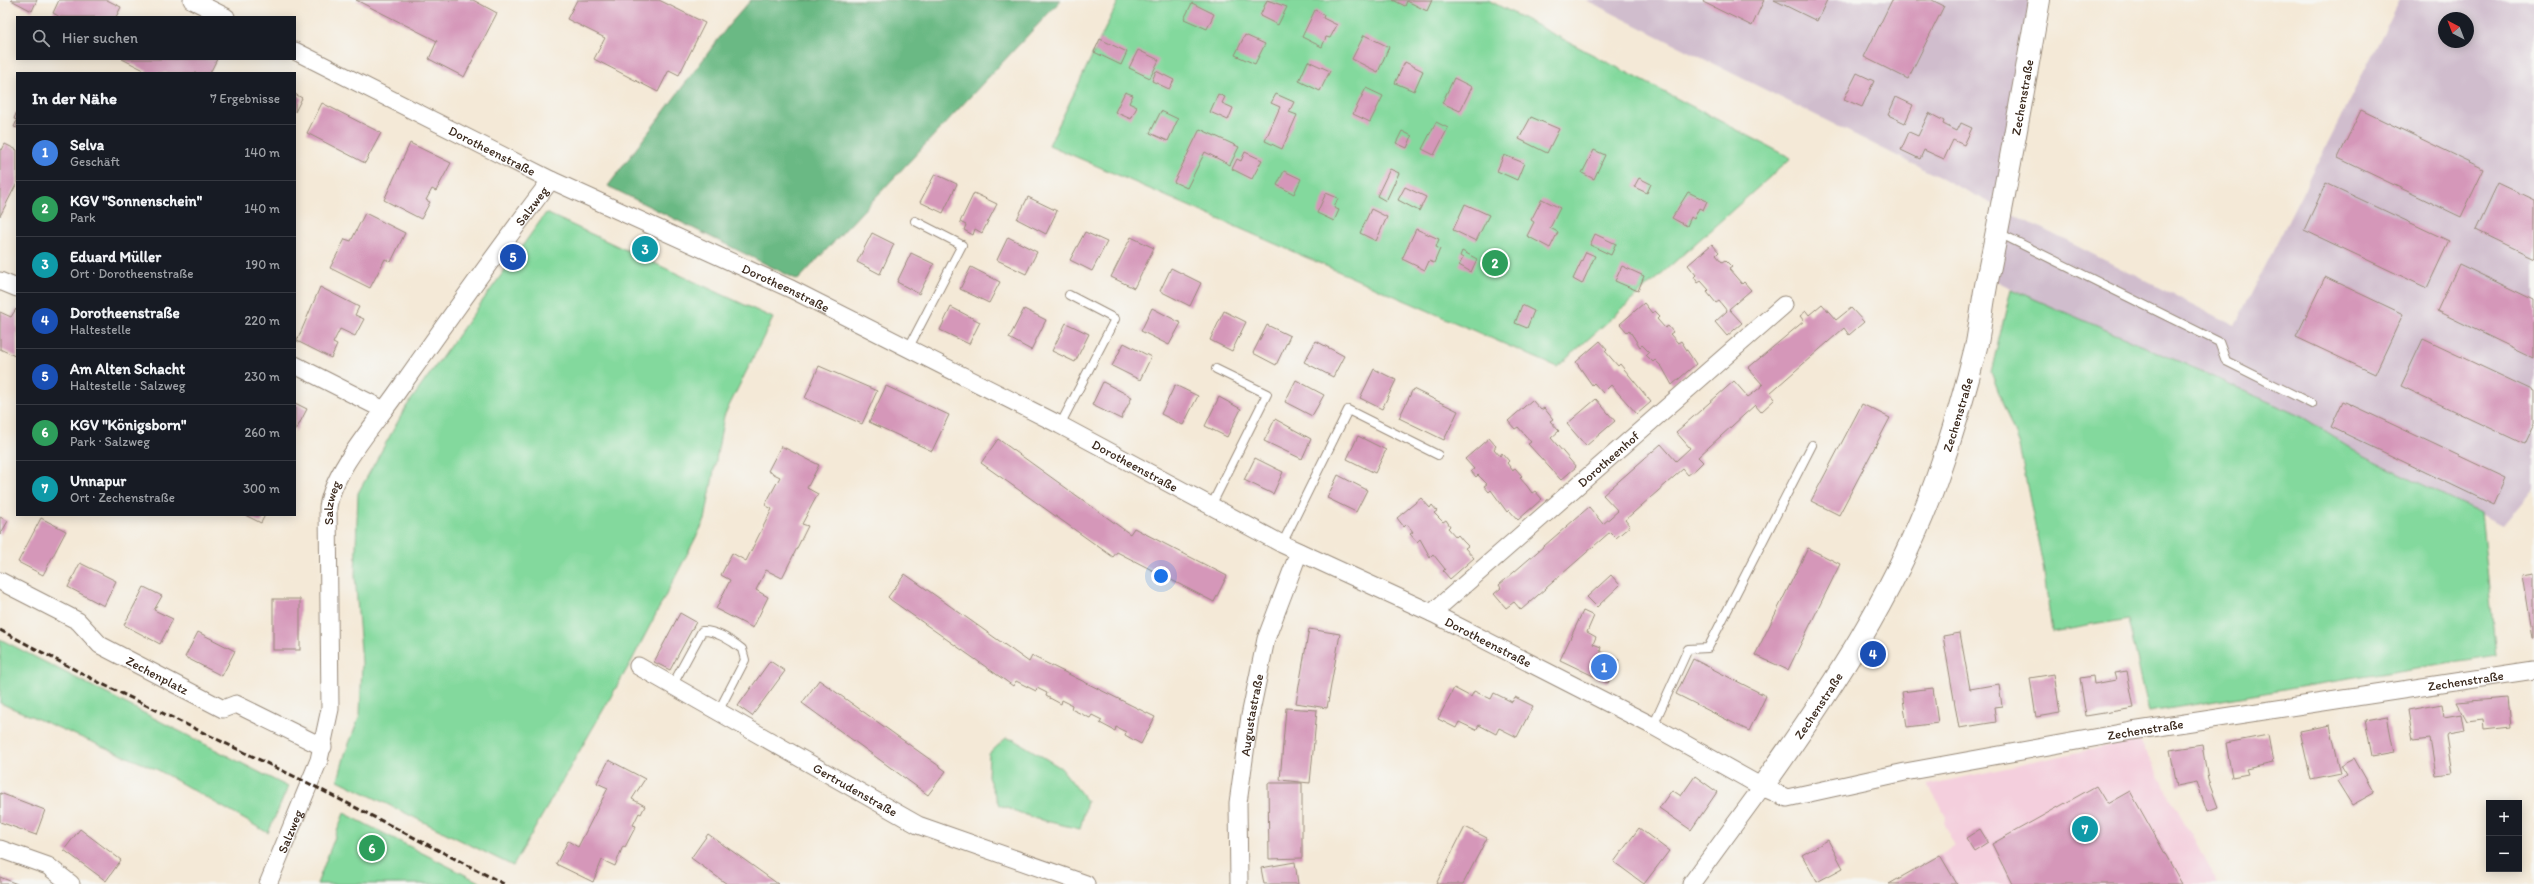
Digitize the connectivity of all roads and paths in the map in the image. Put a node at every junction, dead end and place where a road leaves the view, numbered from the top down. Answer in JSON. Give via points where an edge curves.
{"nodes":[{"id":1,"x":192,"y":0,"type":"edge"},
{"id":2,"x":2040,"y":0,"type":"edge"},
{"id":3,"x":224,"y":16,"type":"edge"},
{"id":4,"x":296,"y":52,"type":"edge"},
{"id":5,"x":551,"y":180,"type":"junction"},
{"id":6,"x":915,"y":221,"type":"dead end"},
{"id":7,"x":1998,"y":233,"type":"junction"},
{"id":8,"x":0,"y":281,"type":"edge"},
{"id":9,"x":16,"y":288,"type":"edge"},
{"id":10,"x":1069,"y":295,"type":"dead end"},
{"id":11,"x":1784,"y":305,"type":"dead end"},
{"id":12,"x":908,"y":349,"type":"junction"},
{"id":13,"x":296,"y":366,"type":"edge"},
{"id":14,"x":1216,"y":369,"type":"dead end"},
{"id":15,"x":2312,"y":404,"type":"dead end"},
{"id":16,"x":384,"y":410,"type":"junction"},
{"id":17,"x":1060,"y":425,"type":"junction"},
{"id":18,"x":1812,"y":445,"type":"dead end"},
{"id":19,"x":1438,"y":454,"type":"dead end"},
{"id":20,"x":1211,"y":506,"type":"junction"},
{"id":21,"x":1282,"y":544,"type":"junction"},
{"id":22,"x":1299,"y":552,"type":"junction"},
{"id":23,"x":0,"y":581,"type":"edge"},
{"id":24,"x":1432,"y":613,"type":"junction"},
{"id":25,"x":638,"y":666,"type":"dead end"},
{"id":26,"x":2534,"y":670,"type":"edge"},
{"id":27,"x":672,"y":686,"type":"junction"},
{"id":28,"x":718,"y":712,"type":"junction"},
{"id":29,"x":1653,"y":726,"type":"junction"},
{"id":30,"x":323,"y":747,"type":"junction"},
{"id":31,"x":1762,"y":787,"type":"junction"},
{"id":32,"x":0,"y":849,"type":"edge"},
{"id":33,"x":71,"y":884,"type":"edge"},
{"id":34,"x":268,"y":884,"type":"edge"},
{"id":35,"x":1086,"y":884,"type":"edge"},
{"id":36,"x":1239,"y":884,"type":"edge"},
{"id":37,"x":1691,"y":884,"type":"edge"}],
"edges":[{"from":1,"to":3,"type":"street"},
{"from":2,"to":7,"type":"street","name":"Zechenstraße"},
{"from":4,"to":5,"type":"street","name":"Dorotheenstraße"},
{"from":5,"to":12,"type":"street","name":"Dorotheenstraße","via":[[784,285]]},
{"from":5,"to":16,"type":"street","name":"Salzweg"},
{"from":6,"to":12,"type":"lane","via":[[962,245]]},
{"from":7,"to":15,"type":"lane","via":[[2219,342],[2226,361]]},
{"from":7,"to":31,"type":"street","name":"Zechenstraße","via":[[1977,343],[1956,420],[1936,482],[1905,556],[1854,650]]},
{"from":8,"to":9,"type":"street"},
{"from":10,"to":17,"type":"lane","via":[[1115,319]]},
{"from":11,"to":24,"type":"street","name":"Dorotheenhof"},
{"from":12,"to":17,"type":"street","name":"Dorotheenstraße"},
{"from":13,"to":16,"type":"street"},
{"from":14,"to":20,"type":"lane","via":[[1267,394]]},
{"from":16,"to":30,"type":"street","name":"Salzweg","via":[[330,492],[330,709]]},
{"from":17,"to":20,"type":"street","name":"Dorotheenstraße"},
{"from":18,"to":29,"type":"lane","via":[[1708,648],[1688,649]]},
{"from":19,"to":21,"type":"lane","via":[[1348,410]]},
{"from":20,"to":21,"type":"street","name":"Dorotheenstraße"},
{"from":21,"to":22,"type":"street","name":"Dorotheenstraße"},
{"from":22,"to":24,"type":"street","name":"Dorotheenstraße"},
{"from":22,"to":36,"type":"street","name":"Augustastraße","via":[[1266,639],[1250,716],[1238,803]]},
{"from":23,"to":30,"type":"street","name":"Zechenplatz","via":[[78,621],[100,645],[223,709],[236,704]]},
{"from":24,"to":29,"type":"street","name":"Dorotheenstraße"},
{"from":25,"to":27,"type":"street","name":"Gertrudenstraße"},
{"from":26,"to":31,"type":"street","name":"Zechenstraße","via":[[2119,734],[1905,772],[1787,798]]},
{"from":27,"to":28,"type":"street","name":"Gertrudenstraße"},
{"from":27,"to":28,"type":"lane","via":[[702,631],[712,632],[729,640],[742,649],[745,660]]},
{"from":28,"to":35,"type":"street","name":"Gertrudenstraße","via":[[918,825]]},
{"from":29,"to":31,"type":"street","name":"Dorotheenstraße"},
{"from":30,"to":34,"type":"street","name":"Salzweg"},
{"from":31,"to":37,"type":"street","name":"Zechenstraße"},
{"from":32,"to":33,"type":"street","via":[[48,866]]}]}
